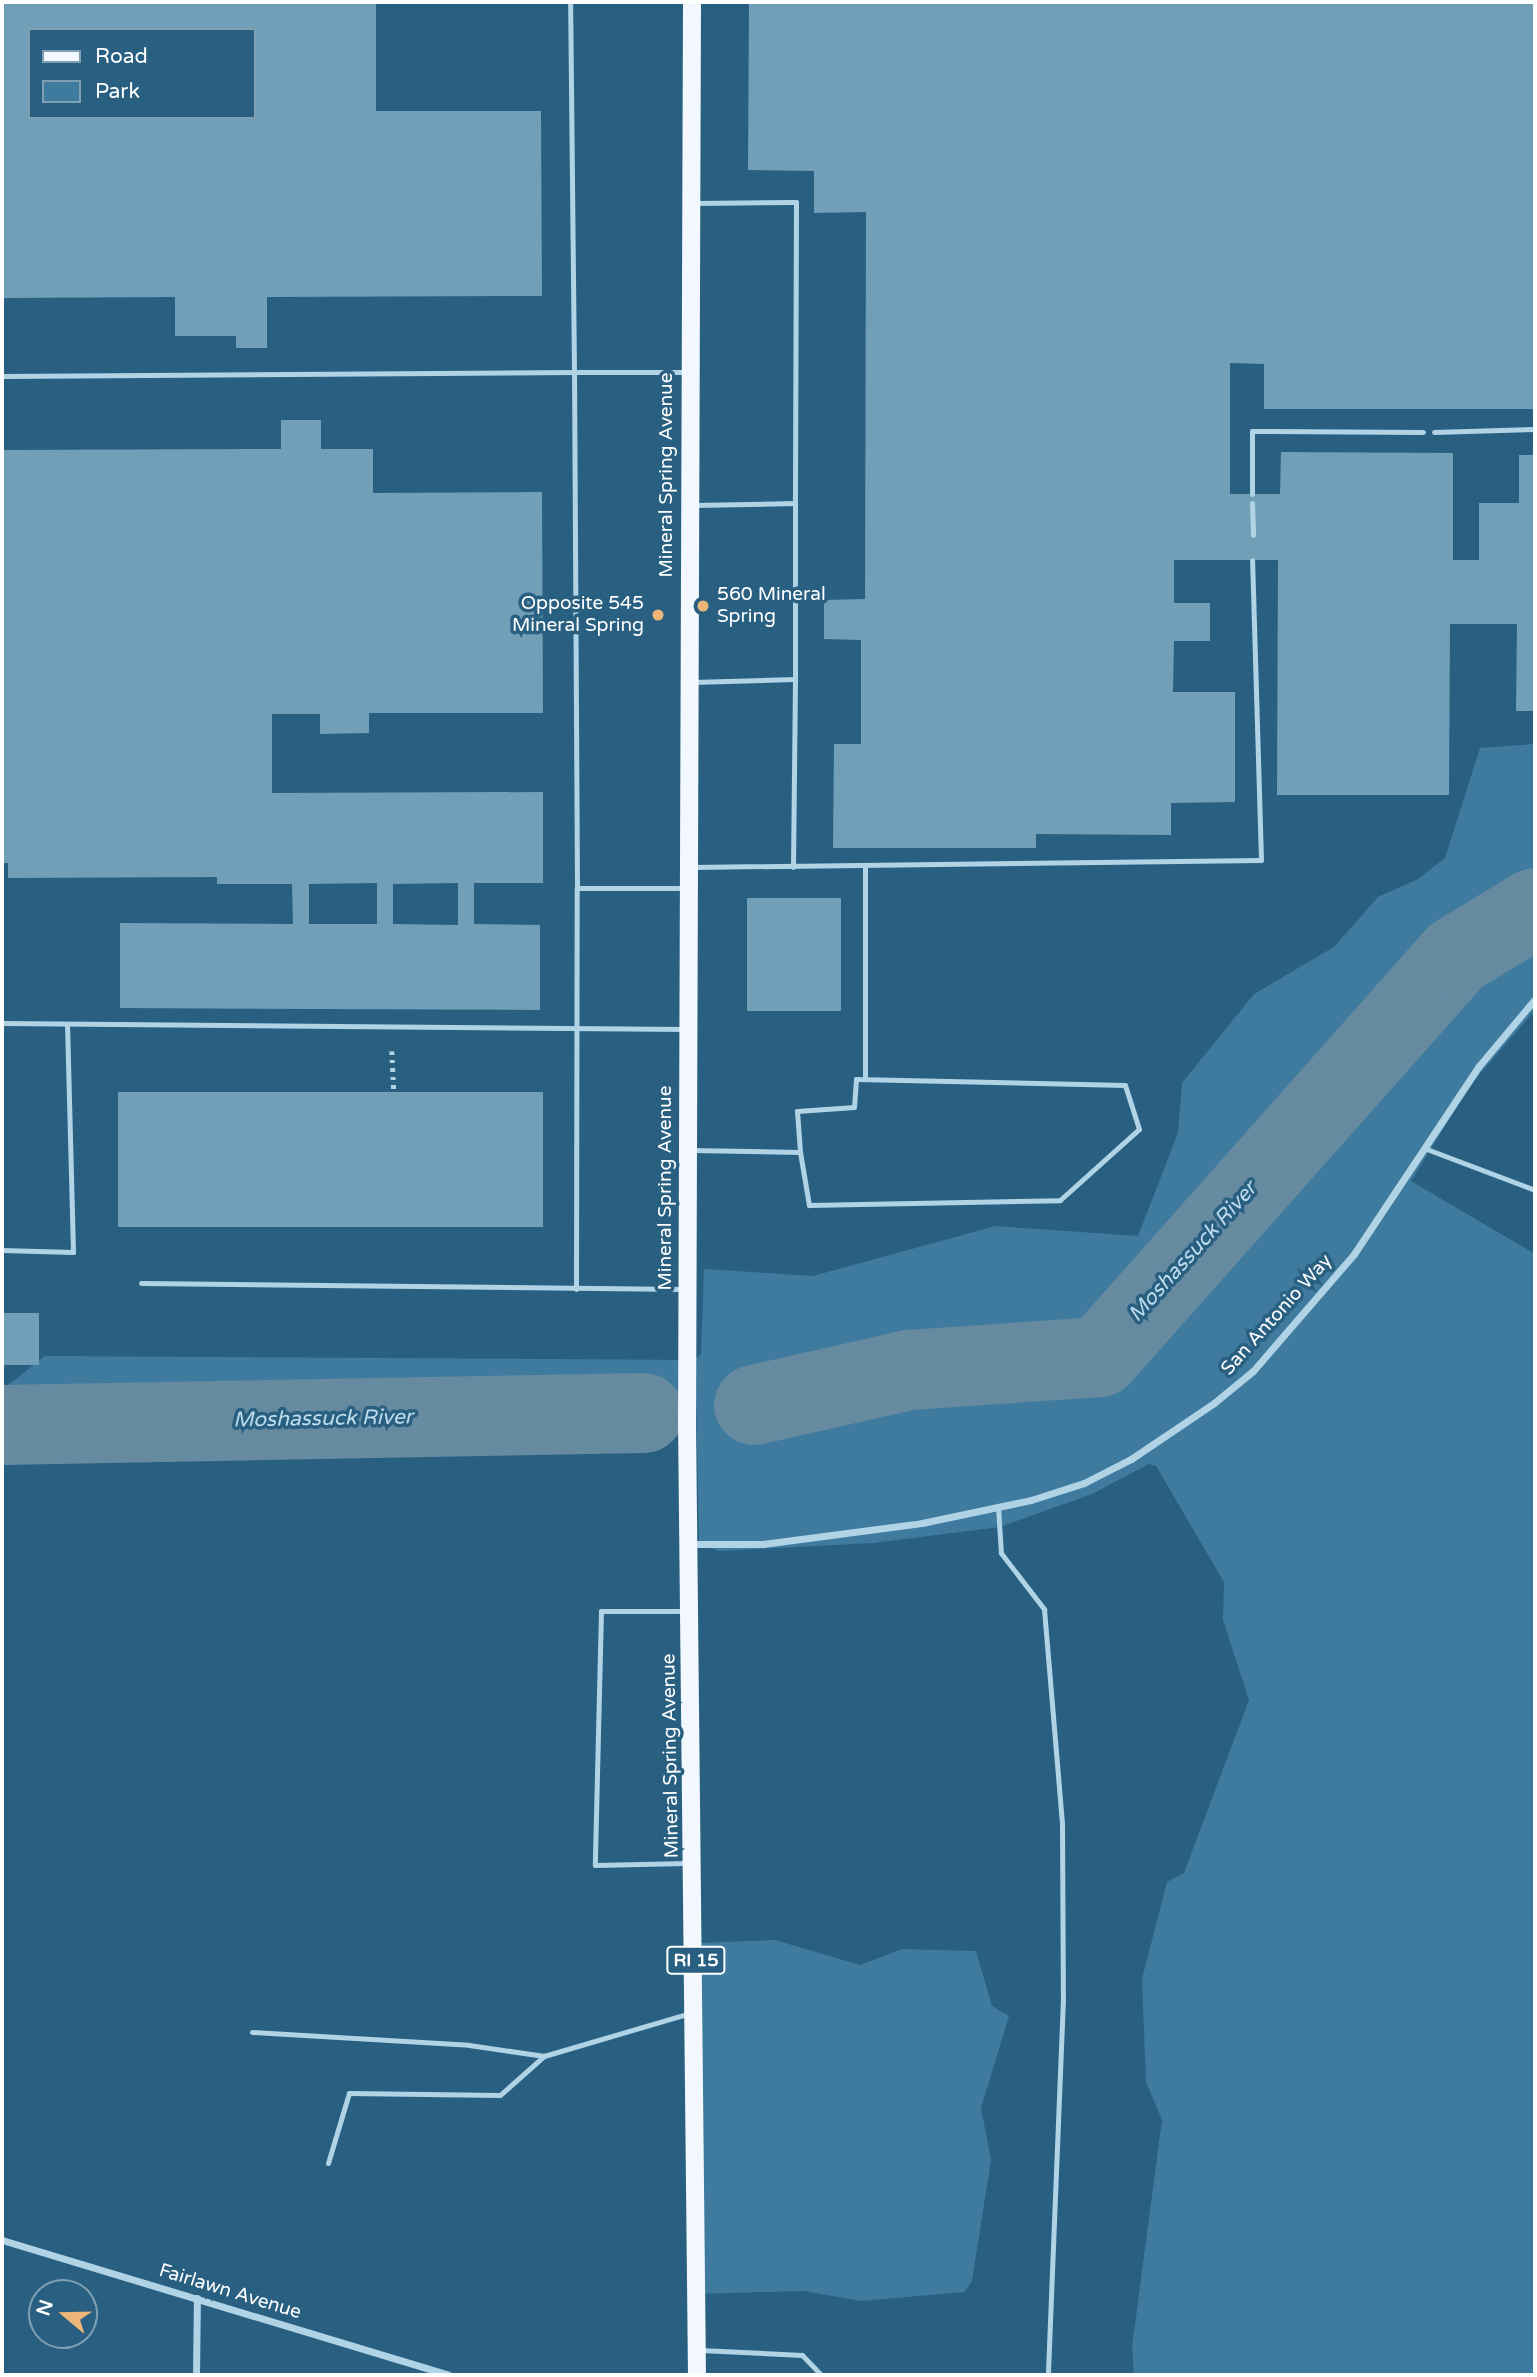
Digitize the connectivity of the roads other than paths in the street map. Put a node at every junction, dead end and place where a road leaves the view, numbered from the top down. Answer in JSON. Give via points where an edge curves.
{"nodes":[{"id":1,"x":570,"y":2,"type":"edge"},
{"id":2,"x":692,"y":2,"type":"edge"},
{"id":3,"x":688,"y":203,"type":"junction"},
{"id":4,"x":574,"y":372,"type":"junction"},
{"id":5,"x":688,"y":372,"type":"junction"},
{"id":6,"x":2,"y":376,"type":"edge"},
{"id":7,"x":1535,"y":429,"type":"edge"},
{"id":8,"x":1423,"y":432,"type":"dead end"},
{"id":9,"x":1434,"y":432,"type":"dead end"},
{"id":10,"x":1252,"y":494,"type":"dead end"},
{"id":11,"x":795,"y":503,"type":"junction"},
{"id":12,"x":1252,"y":503,"type":"dead end"},
{"id":13,"x":688,"y":505,"type":"junction"},
{"id":14,"x":1253,"y":535,"type":"dead end"},
{"id":15,"x":1252,"y":560,"type":"dead end"},
{"id":16,"x":795,"y":679,"type":"junction"},
{"id":17,"x":688,"y":682,"type":"junction"},
{"id":18,"x":688,"y":867,"type":"junction"},
{"id":19,"x":793,"y":867,"type":"junction"},
{"id":20,"x":865,"y":867,"type":"junction"},
{"id":21,"x":577,"y":888,"type":"junction"},
{"id":22,"x":688,"y":888,"type":"junction"},
{"id":23,"x":1535,"y":999,"type":"edge"},
{"id":24,"x":2,"y":1023,"type":"edge"},
{"id":25,"x":67,"y":1025,"type":"junction"},
{"id":26,"x":580,"y":1029,"type":"junction"},
{"id":27,"x":688,"y":1029,"type":"junction"},
{"id":28,"x":865,"y":1079,"type":"junction"},
{"id":29,"x":1424,"y":1147,"type":"junction"},
{"id":30,"x":687,"y":1150,"type":"junction"},
{"id":31,"x":800,"y":1152,"type":"junction"},
{"id":32,"x":1535,"y":1190,"type":"edge"},
{"id":33,"x":2,"y":1250,"type":"edge"},
{"id":34,"x":141,"y":1283,"type":"dead end"},
{"id":35,"x":576,"y":1289,"type":"junction"},
{"id":36,"x":687,"y":1289,"type":"junction"},
{"id":37,"x":998,"y":1507,"type":"junction"},
{"id":38,"x":688,"y":1544,"type":"junction"},
{"id":39,"x":690,"y":1611,"type":"junction"},
{"id":40,"x":694,"y":1863,"type":"junction"},
{"id":41,"x":696,"y":2011,"type":"junction"},
{"id":42,"x":252,"y":2032,"type":"dead end"},
{"id":43,"x":544,"y":2056,"type":"junction"},
{"id":44,"x":328,"y":2164,"type":"dead end"},
{"id":45,"x":3,"y":2242,"type":"edge"},
{"id":46,"x":197,"y":2298,"type":"junction"},
{"id":47,"x":697,"y":2349,"type":"junction"},
{"id":48,"x":196,"y":2375,"type":"edge"},
{"id":49,"x":448,"y":2375,"type":"edge"},
{"id":50,"x":698,"y":2375,"type":"edge"},
{"id":51,"x":821,"y":2375,"type":"edge"},
{"id":52,"x":1048,"y":2375,"type":"edge"}],
"edges":[{"from":1,"to":4,"type":"lane"},
{"from":2,"to":3,"type":"main road","name":"Mineral Spring Avenue","number":"RI 15"},
{"from":3,"to":5,"type":"main road","name":"Mineral Spring Avenue","number":"RI 15"},
{"from":3,"to":11,"type":"lane","via":[[796,202]]},
{"from":4,"to":5,"type":"lane"},
{"from":4,"to":6,"type":"lane"},
{"from":4,"to":21,"type":"lane"},
{"from":5,"to":13,"type":"main road","name":"Mineral Spring Avenue","number":"RI 15"},
{"from":7,"to":9,"type":"lane"},
{"from":8,"to":10,"type":"lane","via":[[1252,431]]},
{"from":11,"to":13,"type":"lane"},
{"from":11,"to":16,"type":"lane"},
{"from":12,"to":14,"type":"lane"},
{"from":13,"to":17,"type":"main road","name":"Mineral Spring Avenue","number":"RI 15"},
{"from":15,"to":20,"type":"lane","via":[[1261,860]]},
{"from":16,"to":17,"type":"lane"},
{"from":16,"to":19,"type":"lane"},
{"from":17,"to":18,"type":"main road","name":"Mineral Spring Avenue","number":"RI 15"},
{"from":18,"to":19,"type":"lane"},
{"from":18,"to":22,"type":"main road","name":"Mineral Spring Avenue","number":"RI 15"},
{"from":19,"to":20,"type":"lane"},
{"from":20,"to":28,"type":"lane"},
{"from":21,"to":22,"type":"lane"},
{"from":21,"to":26,"type":"lane"},
{"from":22,"to":27,"type":"main road","name":"Mineral Spring Avenue","number":"RI 15"},
{"from":23,"to":29,"type":"street","name":"San Antonio Way","via":[[1479,1066]]},
{"from":24,"to":25,"type":"lane"},
{"from":25,"to":26,"type":"lane"},
{"from":25,"to":33,"type":"lane","via":[[73,1252]]},
{"from":26,"to":27,"type":"lane"},
{"from":26,"to":35,"type":"lane"},
{"from":27,"to":30,"type":"main road","name":"Mineral Spring Avenue","number":"RI 15"},
{"from":28,"to":31,"type":"lane","via":[[856,1079],[853,1107],[797,1111]]},
{"from":28,"to":31,"type":"lane","via":[[1125,1085],[1139,1129],[1060,1200],[809,1205]]},
{"from":29,"to":32,"type":"lane"},
{"from":29,"to":37,"type":"street","name":"San Antonio Way","via":[[1354,1254],[1253,1371],[1131,1459],[1084,1483]]},
{"from":30,"to":31,"type":"lane"},
{"from":30,"to":36,"type":"main road","name":"Mineral Spring Avenue","number":"RI 15"},
{"from":34,"to":35,"type":"lane"},
{"from":35,"to":36,"type":"lane"},
{"from":36,"to":38,"type":"main road","name":"Mineral Spring Avenue","number":"RI 15"},
{"from":37,"to":38,"type":"street","name":"San Antonio Way","via":[[922,1523],[763,1544]]},
{"from":37,"to":52,"type":"lane","via":[[1001,1553],[1044,1609],[1062,1823],[1063,1998]]},
{"from":38,"to":39,"type":"main road","name":"Mineral Spring Avenue","number":"RI 15"},
{"from":39,"to":40,"type":"main road","name":"Mineral Spring Avenue","number":"RI 15"},
{"from":39,"to":40,"type":"lane","via":[[601,1611],[595,1865]]},
{"from":40,"to":41,"type":"main road","name":"Mineral Spring Avenue","number":"RI 15"},
{"from":41,"to":43,"type":"lane"},
{"from":41,"to":47,"type":"main road","name":"Mineral Spring Avenue","number":"RI 15"},
{"from":42,"to":43,"type":"lane","via":[[469,2045]]},
{"from":43,"to":44,"type":"lane","via":[[500,2095],[349,2093]]},
{"from":45,"to":46,"type":"street","name":"Fairlawn Avenue"},
{"from":46,"to":48,"type":"street"},
{"from":46,"to":49,"type":"street","name":"Fairlawn Avenue"},
{"from":47,"to":50,"type":"main road","name":"Mineral Spring Avenue","number":"RI 15"},
{"from":47,"to":51,"type":"lane","via":[[802,2354]]}]}
